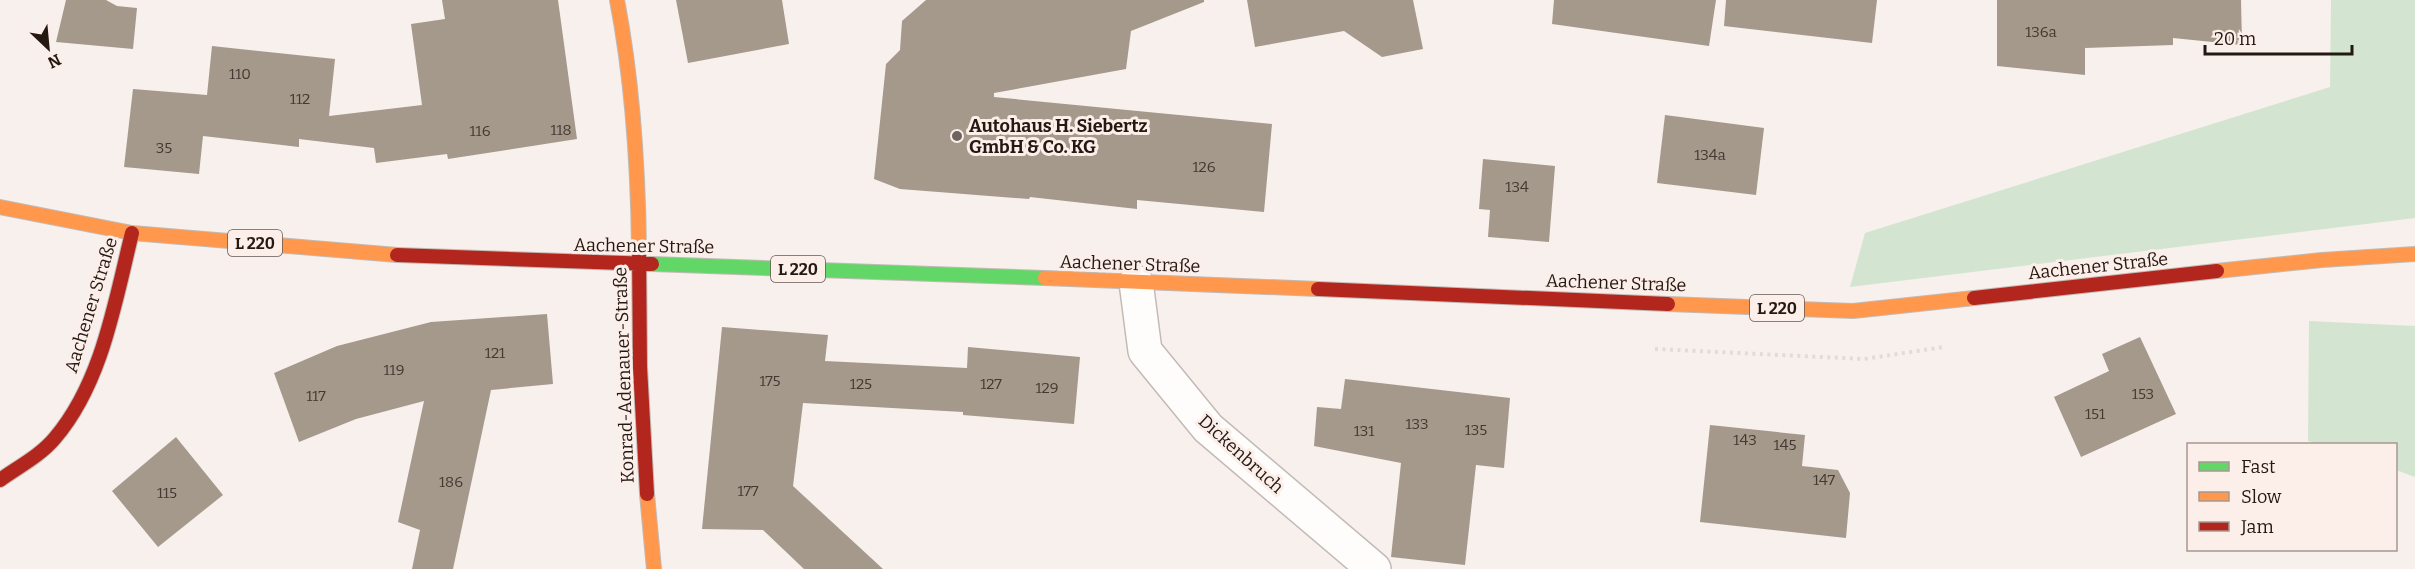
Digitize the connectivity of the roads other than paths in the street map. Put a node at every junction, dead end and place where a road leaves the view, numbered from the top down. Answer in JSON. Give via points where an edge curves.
{"nodes":[{"id":1,"x":617,"y":0,"type":"edge"},
{"id":2,"x":0,"y":207,"type":"edge"},
{"id":3,"x":132,"y":232,"type":"junction"},
{"id":4,"x":2415,"y":254,"type":"edge"},
{"id":5,"x":638,"y":263,"type":"junction"},
{"id":6,"x":1136,"y":282,"type":"junction"},
{"id":7,"x":0,"y":480,"type":"edge"},
{"id":8,"x":654,"y":569,"type":"edge"},
{"id":9,"x":1374,"y":569,"type":"edge"}],
"edges":[{"from":1,"to":5,"type":"main road","name":"Konrad-Adenauer-Straße","via":[[638,156]]},
{"from":2,"to":3,"type":"main road","number":"L 220"},
{"from":3,"to":5,"type":"main road","name":"Aachener Straße","number":"L 220","via":[[379,254]]},
{"from":3,"to":7,"type":"main road","name":"Aachener Straße","via":[[104,338],[79,403],[54,439]]},
{"from":4,"to":6,"type":"main road","name":"Aachener Straße","number":"L 220","via":[[2322,260],[1853,311]]},
{"from":5,"to":6,"type":"main road","name":"Aachener Straße","number":"L 220"},
{"from":5,"to":8,"type":"main road","name":"Konrad-Adenauer-Straße","via":[[640,367]]},
{"from":6,"to":9,"type":"street","name":"Dickenbruch","via":[[1144,351],[1208,428]]}]}
